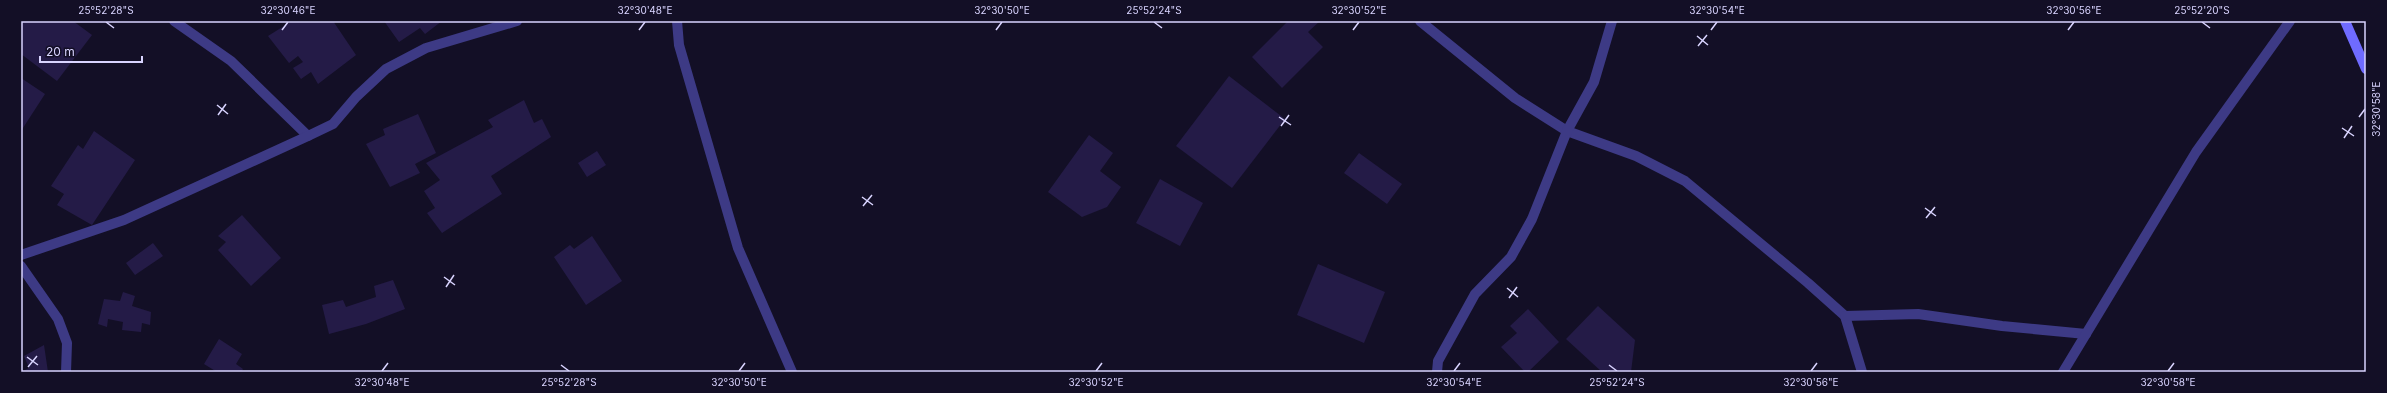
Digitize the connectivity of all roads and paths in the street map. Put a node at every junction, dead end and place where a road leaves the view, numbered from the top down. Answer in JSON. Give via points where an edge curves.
{"nodes":[{"id":1,"x":174,"y":21,"type":"edge"},
{"id":2,"x":517,"y":21,"type":"edge"},
{"id":3,"x":677,"y":21,"type":"edge"},
{"id":4,"x":1420,"y":21,"type":"edge"},
{"id":5,"x":1612,"y":21,"type":"edge"},
{"id":6,"x":2290,"y":21,"type":"edge"},
{"id":7,"x":2345,"y":21,"type":"edge"},
{"id":8,"x":2366,"y":69,"type":"edge"},
{"id":9,"x":1567,"y":131,"type":"junction"},
{"id":10,"x":308,"y":136,"type":"junction"},
{"id":11,"x":21,"y":255,"type":"edge"},
{"id":12,"x":21,"y":266,"type":"edge"},
{"id":13,"x":1845,"y":316,"type":"junction"},
{"id":14,"x":2086,"y":334,"type":"junction"},
{"id":15,"x":66,"y":372,"type":"edge"},
{"id":16,"x":792,"y":372,"type":"edge"},
{"id":17,"x":1437,"y":372,"type":"edge"},
{"id":18,"x":1862,"y":372,"type":"edge"},
{"id":19,"x":2063,"y":372,"type":"edge"}],
"edges":[{"from":1,"to":10,"type":"street","via":[[231,61]]},
{"from":2,"to":10,"type":"street","via":[[426,48],[386,69],[356,97],[333,124]]},
{"from":3,"to":16,"type":"street","via":[[679,45],[738,248]]},
{"from":4,"to":9,"type":"street","via":[[1515,98]]},
{"from":5,"to":9,"type":"street","via":[[1594,82]]},
{"from":6,"to":14,"type":"street","via":[[2196,152]]},
{"from":7,"to":8,"type":"street"},
{"from":9,"to":13,"type":"street","via":[[1636,156],[1685,181]]},
{"from":9,"to":17,"type":"street","via":[[1532,219],[1511,257],[1475,294],[1438,361]]},
{"from":10,"to":11,"type":"street","via":[[124,220]]},
{"from":12,"to":15,"type":"street","via":[[58,319],[68,343]]},
{"from":13,"to":14,"type":"street","via":[[1918,314]]},
{"from":13,"to":18,"type":"street"},
{"from":14,"to":19,"type":"street"}]}
